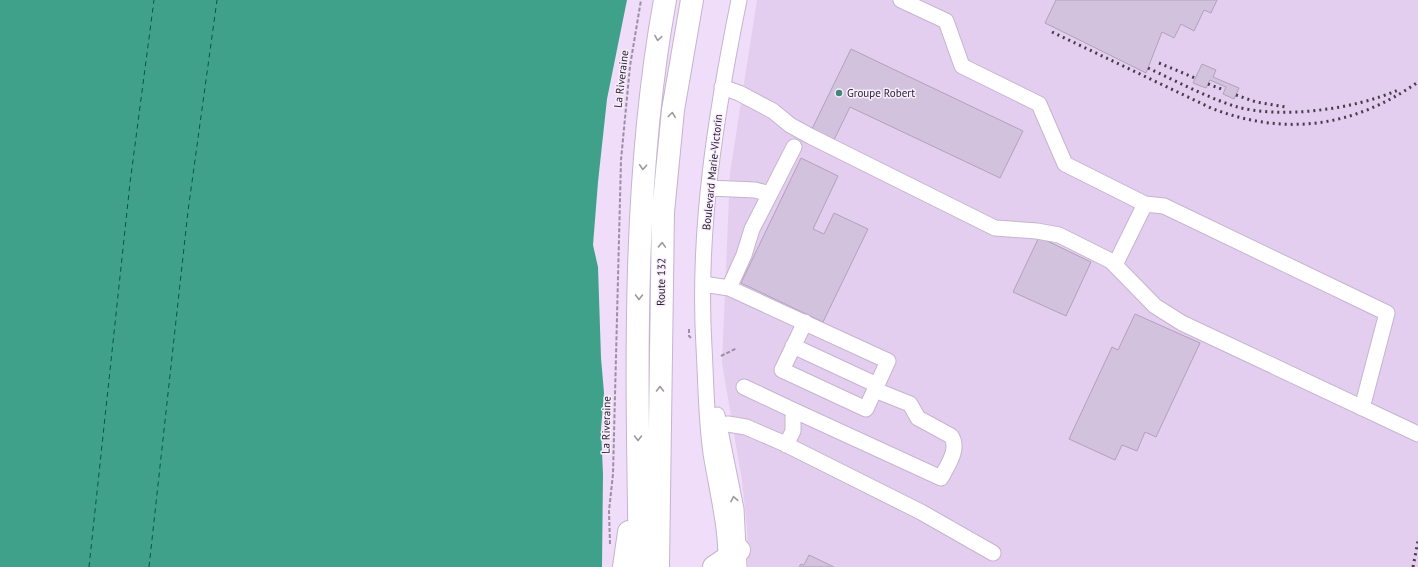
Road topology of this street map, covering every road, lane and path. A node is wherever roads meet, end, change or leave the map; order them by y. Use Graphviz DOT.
graph roads {
  1 [pos="641,0"];
  2 [pos="665,0"];
  3 [pos="692,0"];
  4 [pos="739,0"];
  5 [pos="901,0"];
  6 [pos="722,87"];
  7 [pos="794,147"];
  8 [pos="709,188"];
  9 [pos="770,194"];
  10 [pos="1145,204"];
  11 [pos="1115,265"];
  12 [pos="703,284"];
  13 [pos="729,288"];
  14 [pos="805,322"];
  15 [pos="794,346"];
  16 [pos="737,348"];
  17 [pos="721,356"];
  18 [pos="744,387"];
  19 [pos="876,387"];
  20 [pos="1362,408"];
  21 [pos="795,411"];
  22 [pos="714,425"];
  23 [pos="660,428"];
  24 [pos="1418,434"];
  25 [pos="786,444"];
  26 [pos="638,466"];
  27 [pos="610,546"];
  28 [pos="993,553"];
  29 [pos="730,555"];
  30 [pos="624,567"];
  31 [pos="640,567"];
  32 [pos="658,567"];
  33 [pos="665,567"];
  1 -- 27 [label="path, La Riveraine"];
  2 -- 26 [label="highway, Route 132, one-way"];
  23 -- 3 [label="highway, Route 132, one-way"];
  4 -- 6 [label="street, Boulevard Marie-Victorin"];
  5 -- 10 [label="street"];
  6 -- 8 [label="street, Boulevard Marie-Victorin"];
  6 -- 11 [label="street"];
  7 -- 9 [label="street"];
  8 -- 9 [label="street"];
  8 -- 12 [label="street, Boulevard Marie-Victorin"];
  9 -- 13 [label="street"];
  10 -- 11 [label="street"];
  10 -- 20 [label="street"];
  11 -- 20 [label="street"];
  12 -- 13 [label="street"];
  12 -- 22 [label="street, Boulevard Marie-Victorin"];
  13 -- 14 [label="street"];
  14 -- 15 [label="street"];
  14 -- 19 [label="street"];
  15 -- 19 [label="street"];
  15 -- 19 [label="street"];
  16 -- 17 [label="path"];
  18 -- 21 [label="street"];
  19 -- 21 [label="street"];
  20 -- 24 [label="street"];
  21 -- 25 [label="street"];
  22 -- 25 [label="street"];
  22 -- 29 [label="street, Boulevard Marie-Victorin"];
  23 -- 32 [label="highway, Route 132"];
  23 -- 33 [label="highway"];
  25 -- 28 [label="street"];
  26 -- 30 [label="highway"];
  26 -- 31 [label="highway, Route 132"];
}
